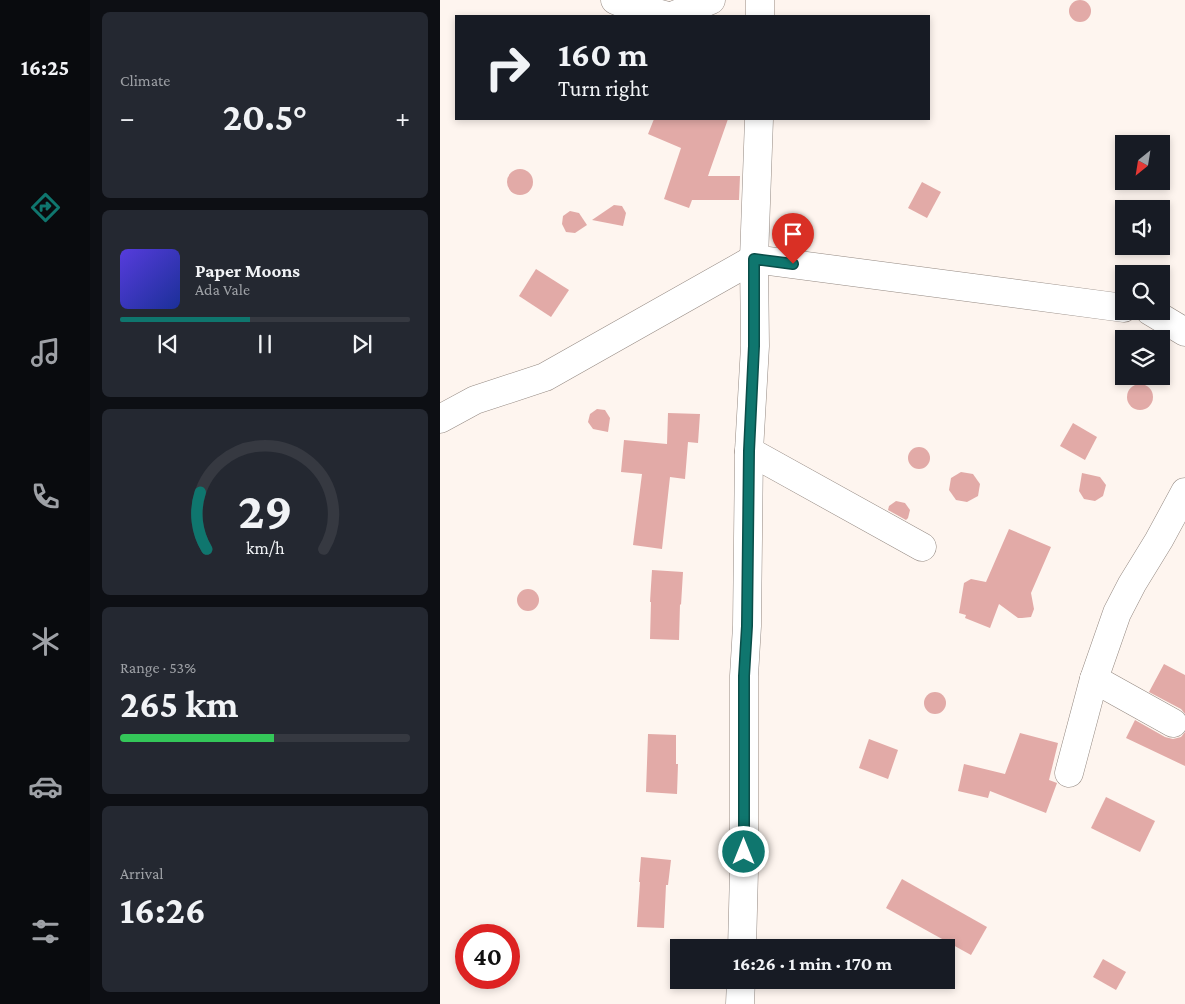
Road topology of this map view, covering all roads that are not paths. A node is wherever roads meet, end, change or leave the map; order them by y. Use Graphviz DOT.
graph roads {
  1 [pos="615,0"];
  2 [pos="711,0"];
  3 [pos="760,0"];
  4 [pos="664,15"];
  5 [pos="674,15"];
  6 [pos="760,15"];
  7 [pos="759,120"];
  8 [pos="754,259"];
  9 [pos="1115,307"];
  10 [pos="1165,320"];
  11 [pos="1185,332"];
  12 [pos="440,419"];
  13 [pos="749,451"];
  14 [pos="1185,492"];
  15 [pos="922,547"];
  16 [pos="1094,679"];
  17 [pos="1173,723"];
  18 [pos="1069,773"];
  19 [pos="742,939"];
  20 [pos="741,989"];
  21 [pos="740,1004"];
  1 -- 4 [label="street"];
  2 -- 5 [label="street"];
  3 -- 6 [label="street"];
  7 -- 8 [label="street"];
  8 -- 9 [label="street"];
  8 -- 12 [label="street"];
  8 -- 13 [label="street"];
  10 -- 11 [label="street"];
  13 -- 15 [label="street"];
  13 -- 19 [label="street"];
  14 -- 16 [label="street"];
  16 -- 17 [label="street"];
  16 -- 18 [label="street"];
  20 -- 21 [label="street"];
}
